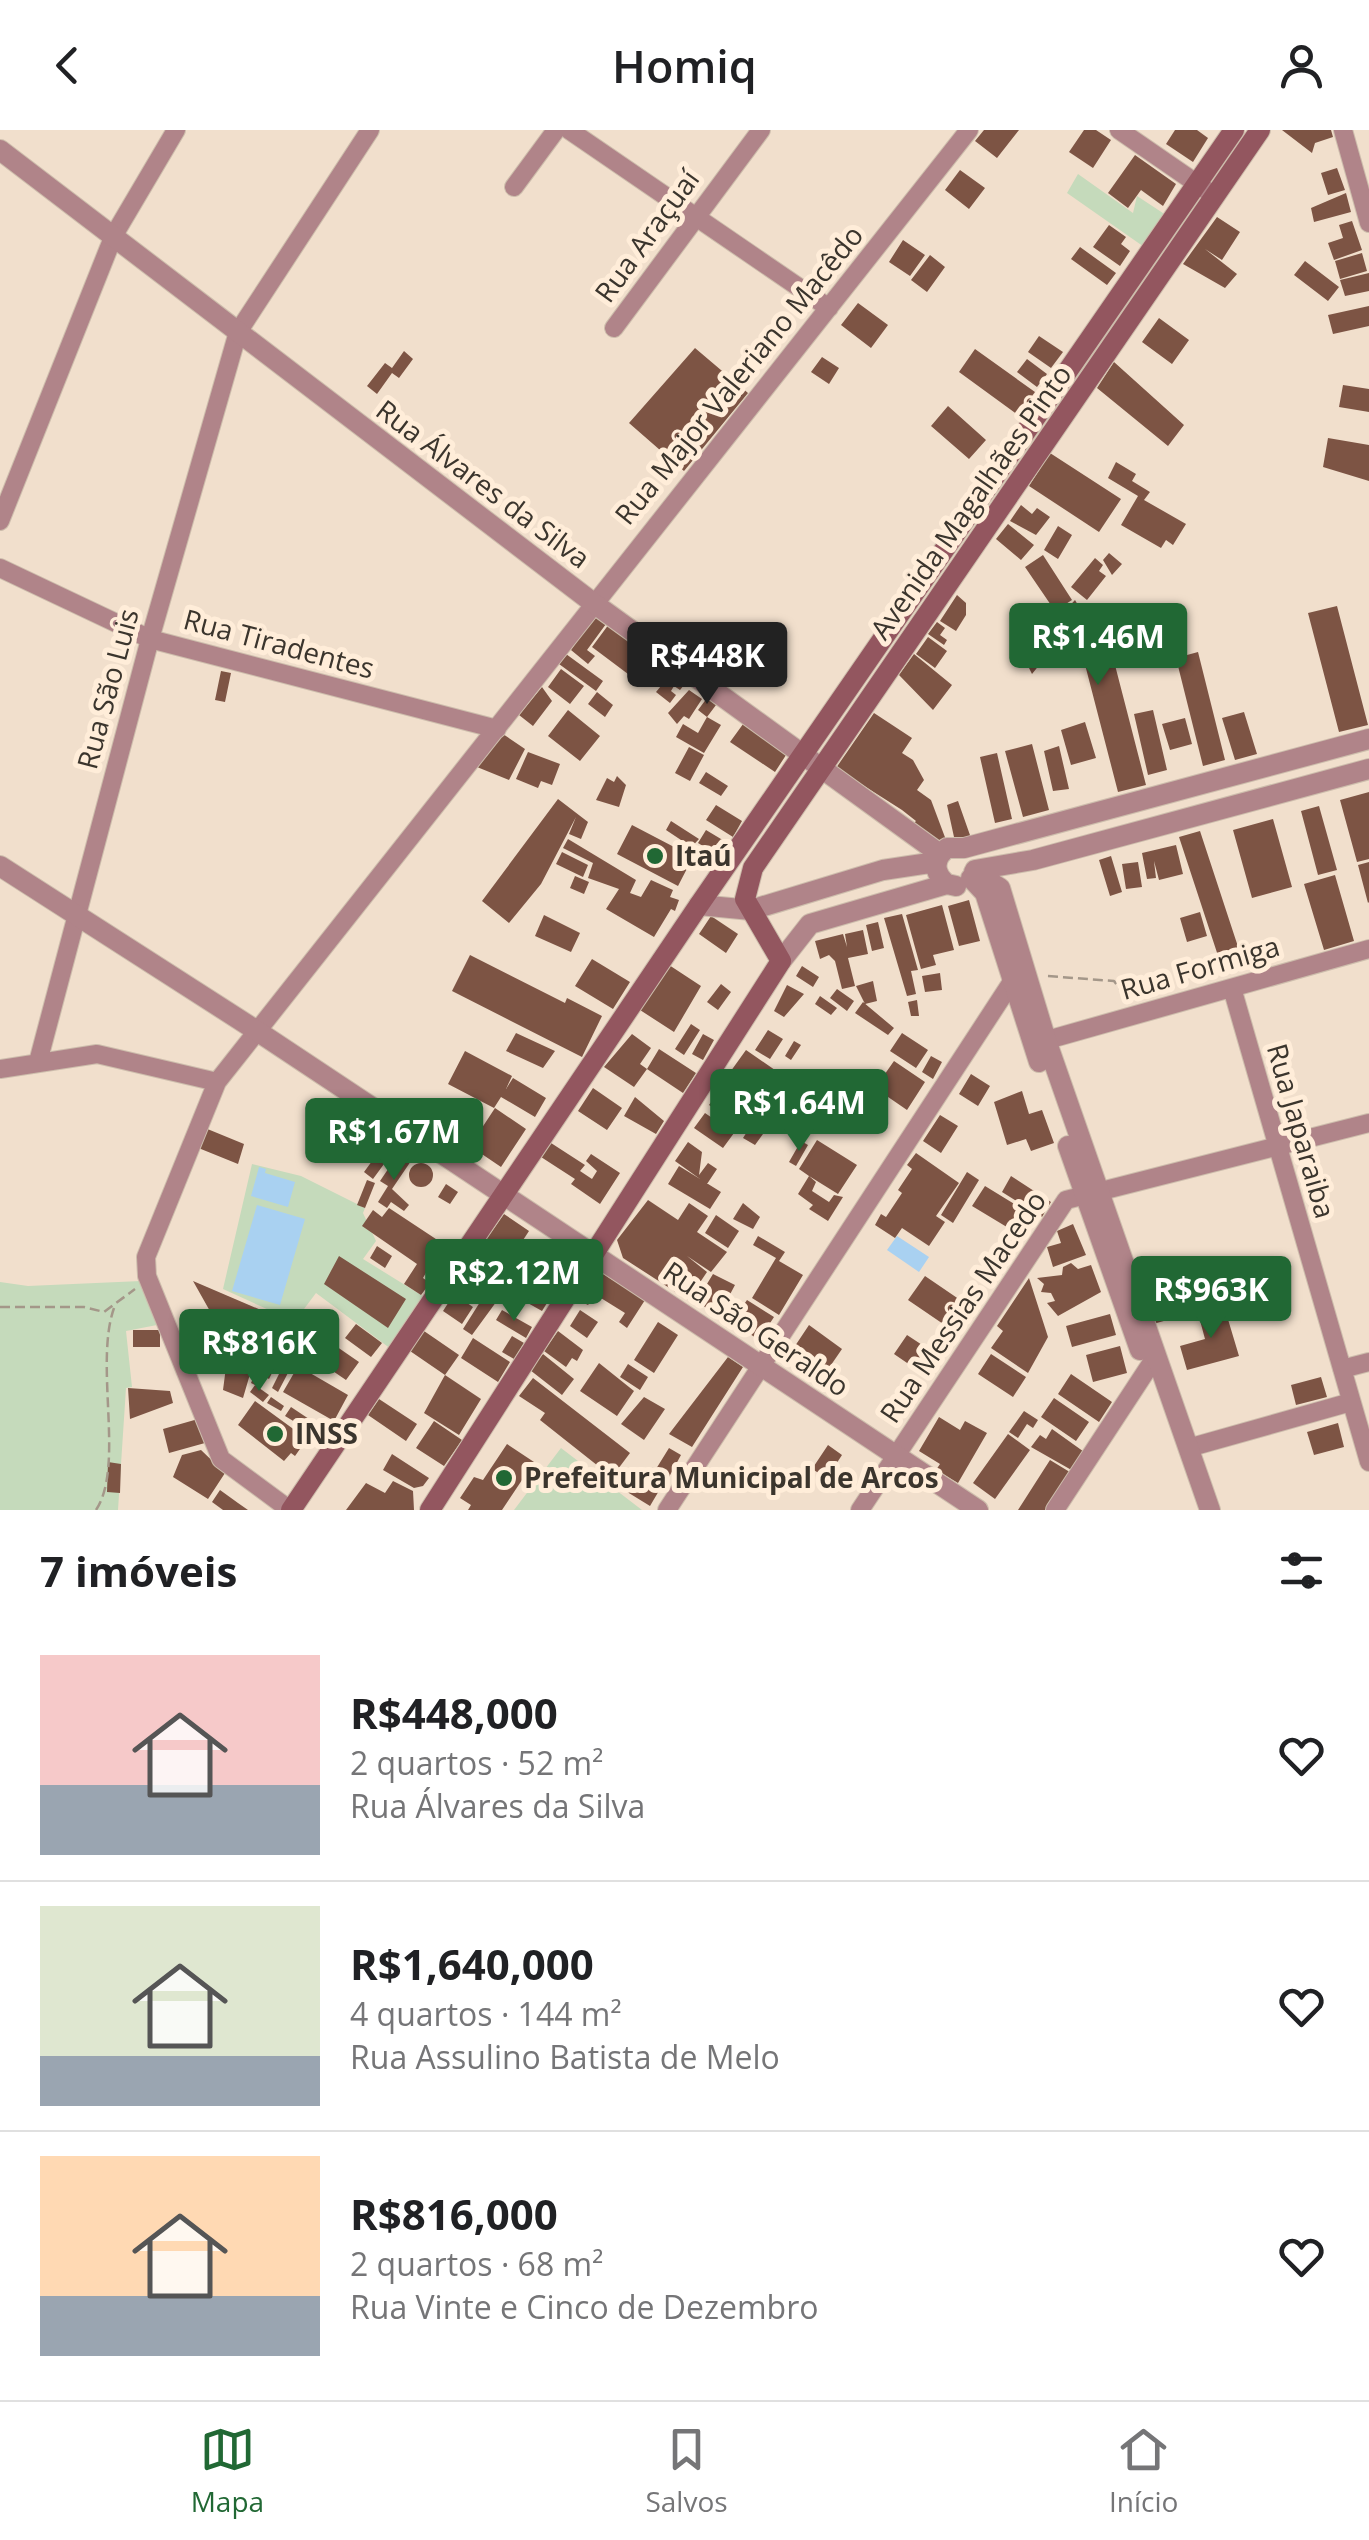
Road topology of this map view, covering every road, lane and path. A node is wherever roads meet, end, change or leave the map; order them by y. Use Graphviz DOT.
graph roads {
  1 [pos="176,130"];
  2 [pos="370,130"];
  3 [pos="556,130"];
  4 [pos="569,130"];
  5 [pos="761,130"];
  6 [pos="968,130"];
  7 [pos="1118,130"];
  8 [pos="1234,130"];
  9 [pos="1260,130"];
  10 [pos="1348,131"];
  11 [pos="0,150"];
  12 [pos="1197,184"];
  13 [pos="514,186"];
  14 [pos="1215,196"];
  15 [pos="694,216"];
  16 [pos="1369,223"];
  17 [pos="114,235"];
  18 [pos="829,308"];
  19 [pos="614,328"];
  20 [pos="238,332"];
  21 [pos="968,516"];
  22 [pos="0,522"];
  23 [pos="986,528"];
  24 [pos="0,568"];
  25 [pos="592,602"];
  26 [pos="150,639"];
  27 [pos="497,729"];
  28 [pos="1369,740"];
  29 [pos="801,756"];
  30 [pos="1369,769"];
  31 [pos="820,770"];
  32 [pos="1244,774"];
  33 [pos="1252,802"];
  34 [pos="964,848"];
  35 [pos="938,858"];
  36 [pos="0,866"];
  37 [pos="973,874"];
  38 [pos="947,884"];
  39 [pos="702,900"];
  40 [pos="751,910"];
  41 [pos="75,914"];
  42 [pos="1369,949"];
  43 [pos="781,962"];
  44 [pos="1023,964"];
  45 [pos="1011,983"];
  46 [pos="1232,988"];
  47 [pos="1138,1014"];
  48 [pos="254,1029"];
  49 [pos="1039,1042"];
  50 [pos="38,1062"];
  51 [pos="0,1069"];
  52 [pos="216,1082"];
  53 [pos="1369,1123"];
  54 [pos="1276,1149"];
  55 [pos="503,1193"];
  56 [pos="1094,1195"];
  57 [pos="594,1254"];
  58 [pos="151,1286"];
  59 [pos="0,1306"];
  60 [pos="114,1308"];
  61 [pos="1369,1362"];
  62 [pos="1151,1363"];
  63 [pos="760,1365"];
  64 [pos="1342,1369"];
  65 [pos="1351,1402"];
  66 [pos="1188,1448"];
  67 [pos="896,1455"];
  68 [pos="1369,1462"];
  69 [pos="96,1510"];
  70 [pos="290,1510"];
  71 [pos="430,1510"];
  72 [pos="667,1510"];
  73 [pos="860,1510"];
  74 [pos="978,1510"];
  75 [pos="1055,1510"];
  76 [pos="1196,1510"];
  77 [pos="1210,1510"];
  1 -- 17 [label="street"];
  2 -- 20 [label="street, Rua São Luis"];
  3 -- 13 [label="street"];
  4 -- 15 [label="street"];
  5 -- 15 [label="street, Rua Araçuaí"];
  6 -- 18 [label="street, Rua Major Valeriano Macêdo"];
  7 -- 12 [label="street"];
  8 -- 12 [label="main road, Avenida Magalhães Pinto"];
  9 -- 14 [label="main road, Avenida Magalhães Pinto"];
  10 -- 16 [label="street"];
  11 -- 17 [label="street, Rua Álvares da Silva"];
  12 -- 14 [label="street"];
  12 -- 21 [label="main road, Avenida Magalhães Pinto"];
  14 -- 23 [label="main road, Avenida Magalhães Pinto"];
  15 -- 18 [label="street"];
  15 -- 19 [label="street, Rua Araçuaí"];
  17 -- 20 [label="street, Rua Álvares da Silva"];
  17 -- 22 [label="street"];
  18 -- 25 [label="street, Rua Major Valeriano Macêdo"];
  20 -- 25 [label="street, Rua Álvares da Silva"];
  20 -- 26 [label="street, Rua São Luis"];
  21 -- 23 [label="main road"];
  21 -- 29 [label="main road, Avenida Magalhães Pinto"];
  23 -- 31 [label="main road, Avenida Magalhães Pinto"];
  24 -- 26 [label="street, Rua Tiradentes"];
  25 -- 27 [label="street, Rua Major Valeriano Macêdo"];
  25 -- 29 [label="street, Rua Álvares da Silva"];
  26 -- 27 [label="street, Rua Tiradentes"];
  26 -- 41 [label="street, Rua São Luis"];
  27 -- 48 [label="street, Rua Major Valeriano Macêdo"];
  28 -- 32 [label="street"];
  29 -- 31 [label="street, Rua Álvares da Silva"];
  29 -- 39 [label="main road, Avenida Magalhães Pinto"];
  30 -- 33 [label="street"];
  31 -- 35 [label="street, Rua Álvares da Silva"];
  31 -- 40 [label="main road, Avenida Magalhães Pinto"];
  32 -- 33 [label="street"];
  32 -- 34 [label="street"];
  33 -- 37 [label="street"];
  34 -- 35 [label="street"];
  34 -- 37 [label="street"];
  35 -- 38 [label="street"];
  35 -- 40 [label="street"];
  36 -- 41 [label="street, Rua São Geraldo"];
  37 -- 38 [label="street"];
  37 -- 44 [label="street"];
  37 -- 45 [label="street"];
  38 -- 43 [label="street"];
  39 -- 40 [label="street"];
  39 -- 55 [label="main road, Avenida Magalhães Pinto"];
  40 -- 43 [label="main road"];
  41 -- 48 [label="street, Rua São Geraldo"];
  41 -- 50 [label="street, Rua São Luis"];
  42 -- 46 [label="street, Rua Formiga"];
  43 -- 57 [label="main road"];
  44 -- 45 [label="street"];
  44 -- 47 [label="path"];
  44 -- 49 [label="street"];
  45 -- 49 [label="street"];
  45 -- 63 [label="street"];
  46 -- 47 [label="street, Rua Formiga"];
  46 -- 54 [label="street, Rua Japaraiba"];
  47 -- 49 [label="street, Rua Formiga"];
  48 -- 52 [label="street, Rua Major Valeriano Macêdo"];
  48 -- 55 [label="street, Rua São Geraldo"];
  49 -- 56 [label="street"];
  50 -- 51 [label="street"];
  50 -- 52 [label="street"];
  52 -- 58 [label="street, Rua Major Valeriano Macêdo"];
  53 -- 54 [label="street"];
  54 -- 56 [label="street"];
  54 -- 64 [label="street, Rua Japaraiba"];
  55 -- 57 [label="street, Rua São Geraldo"];
  55 -- 70 [label="main road, Avenida Magalhães Pinto"];
  56 -- 62 [label="street"];
  56 -- 67 [label="street, Rua Messias Macedo"];
  57 -- 63 [label="street, Rua São Geraldo"];
  57 -- 71 [label="main road"];
  58 -- 60 [label="path"];
  58 -- 70 [label="street"];
  59 -- 60 [label="path"];
  60 -- 69 [label="path"];
  61 -- 64 [label="street"];
  62 -- 66 [label="street"];
  62 -- 75 [label="street"];
  62 -- 76 [label="street"];
  63 -- 67 [label="street, Rua São Geraldo"];
  63 -- 72 [label="street"];
  64 -- 65 [label="street, Rua Japaraiba"];
  65 -- 66 [label="street"];
  65 -- 68 [label="street, Rua Japaraiba"];
  66 -- 77 [label="street"];
  67 -- 73 [label="street, Rua Messias Macedo"];
  67 -- 74 [label="street, Rua São Geraldo"];
}
